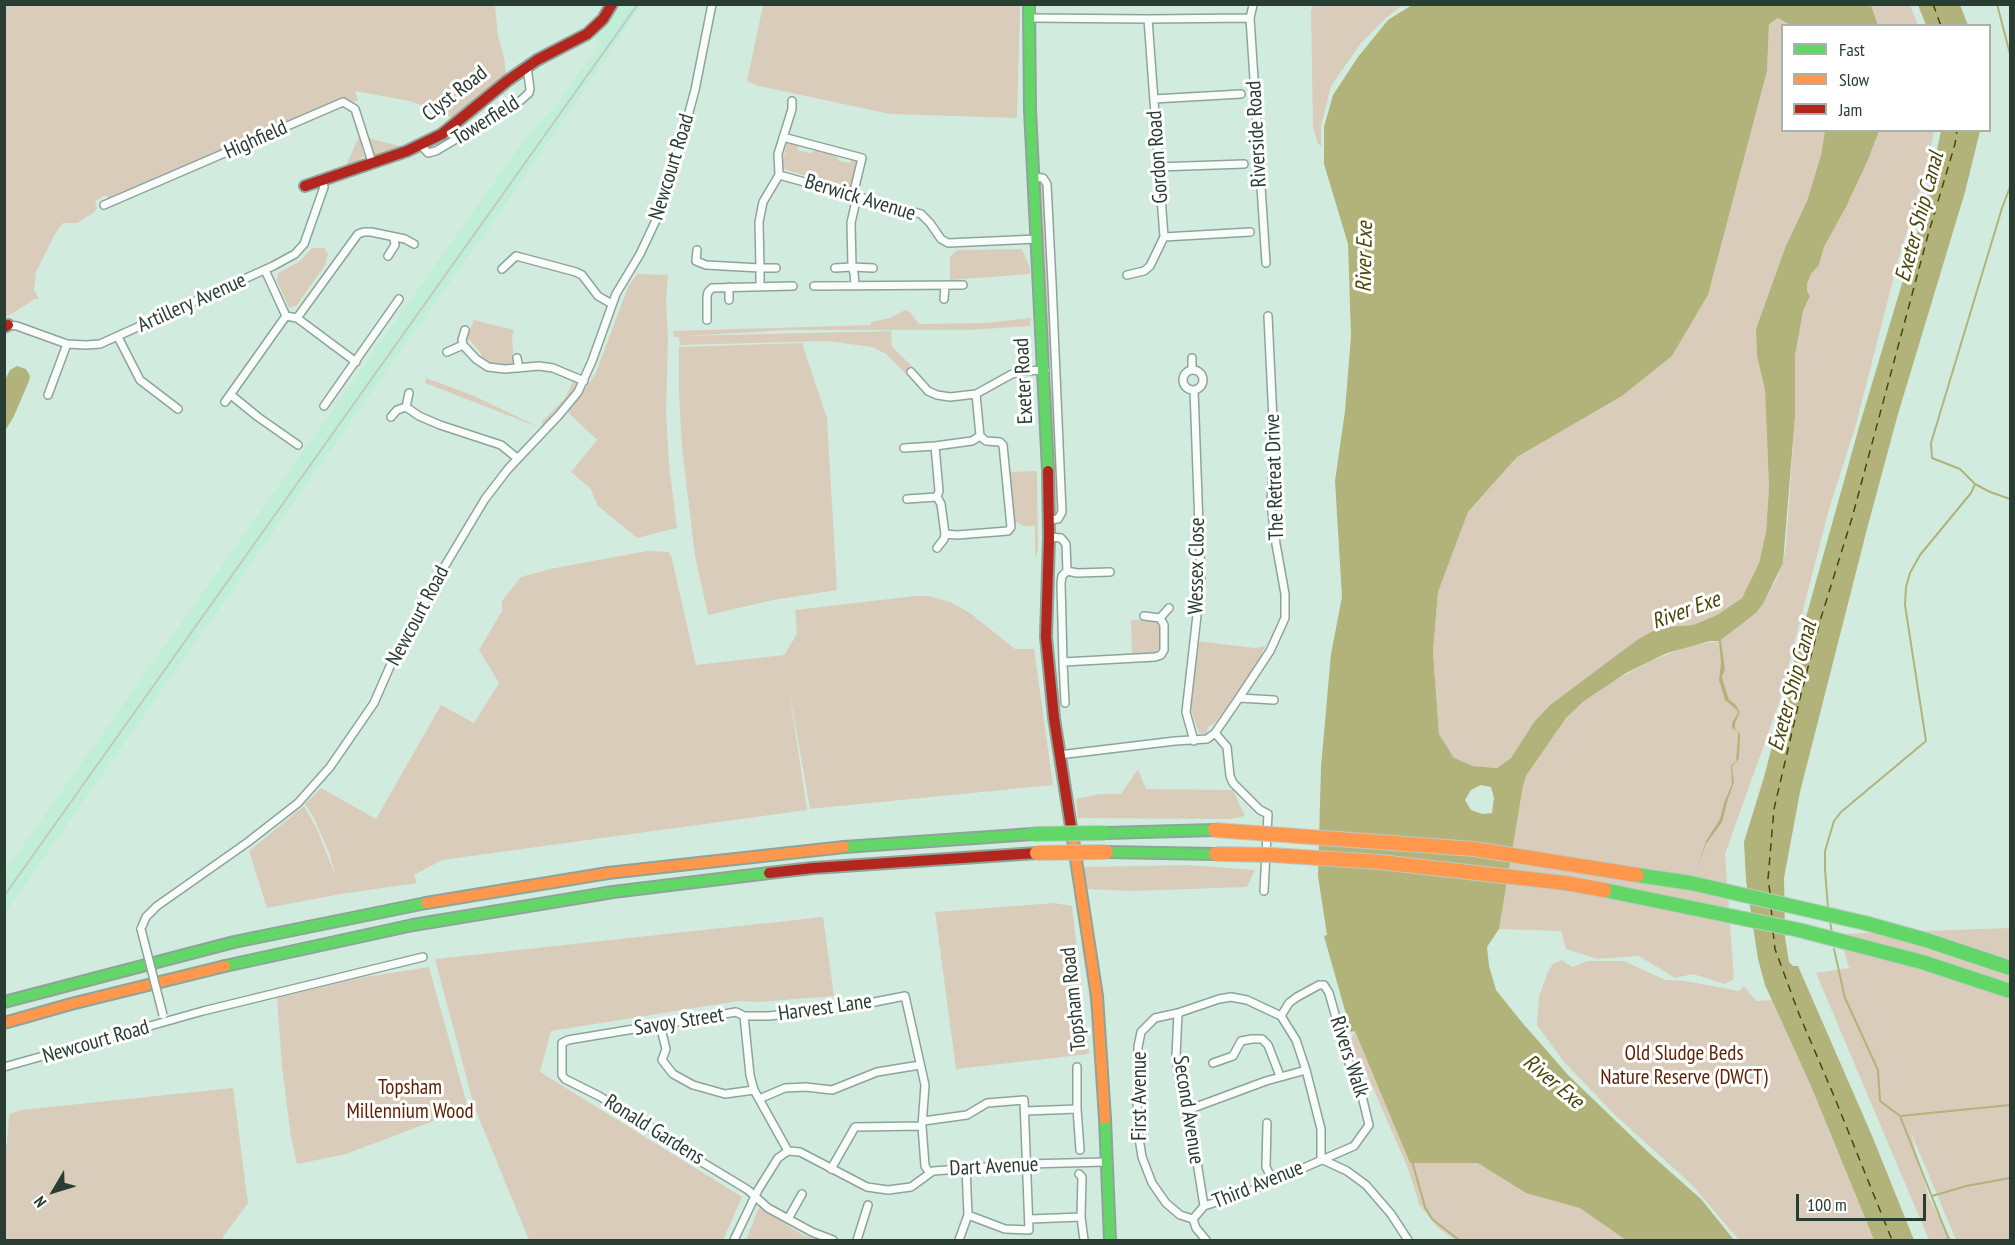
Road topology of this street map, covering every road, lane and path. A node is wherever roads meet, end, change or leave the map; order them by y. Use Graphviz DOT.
graph roads {
  1 [pos="612,4"];
  2 [pos="712,4"];
  3 [pos="1253,5"];
  4 [pos="1029,11"];
  5 [pos="1250,18"];
  6 [pos="1148,20"];
  7 [pos="527,67"];
  8 [pos="1241,94"];
  9 [pos="1154,99"];
  10 [pos="792,101"];
  11 [pos="783,137"];
  12 [pos="422,145"];
  13 [pos="372,162"];
  14 [pos="1244,164"];
  15 [pos="1157,167"];
  16 [pos="779,175"];
  17 [pos="1033,177"];
  18 [pos="321,179"];
  19 [pos="305,186"];
  20 [pos="855,196"];
  21 [pos="104,206"];
  22 [pos="1250,232"];
  23 [pos="1164,237"];
  24 [pos="394,238"];
  25 [pos="1037,239"];
  26 [pos="414,244"];
  27 [pos="697,250"];
  28 [pos="388,256"];
  29 [pos="1266,263"];
  30 [pos="852,267"];
  31 [pos="760,268"];
  32 [pos="776,268"];
  33 [pos="835,268"];
  34 [pos="873,268"];
  35 [pos="502,269"];
  36 [pos="265,270"];
  37 [pos="1127,275"];
  38 [pos="855,285"];
  39 [pos="963,285"];
  40 [pos="760,286"];
  41 [pos="793,286"];
  42 [pos="814,286"];
  43 [pos="945,286"];
  44 [pos="729,287"];
  45 [pos="399,299"];
  46 [pos="945,299"];
  47 [pos="729,300"];
  48 [pos="612,304"];
  49 [pos="286,316"];
  50 [pos="1268,316"];
  51 [pos="297,318"];
  52 [pos="707,320"];
  53 [pos="6,326"];
  54 [pos="465,330"];
  55 [pos="118,337"];
  56 [pos="67,344"];
  57 [pos="463,345"];
  58 [pos="447,352"];
  59 [pos="517,358"];
  60 [pos="1192,358"];
  61 [pos="356,362"];
  62 [pos="519,368"];
  63 [pos="1045,370"];
  64 [pos="1192,370"];
  65 [pos="911,372"];
  66 [pos="584,381"];
  67 [pos="1194,390"];
  68 [pos="410,393"];
  69 [pos="976,394"];
  70 [pos="48,395"];
  71 [pos="231,395"];
  72 [pos="225,402"];
  73 [pos="324,406"];
  74 [pos="406,406"];
  75 [pos="178,409"];
  76 [pos="391,417"];
  77 [pos="980,436"];
  78 [pos="298,445"];
  79 [pos="935,446"];
  80 [pos="904,448"];
  81 [pos="517,458"];
  82 [pos="937,497"];
  83 [pos="907,499"];
  84 [pos="1049,520"];
  85 [pos="945,534"];
  86 [pos="1049,537"];
  87 [pos="937,548"];
  88 [pos="1067,571"];
  89 [pos="1110,572"];
  90 [pos="1169,608"];
  91 [pos="1144,616"];
  92 [pos="1160,618"];
  93 [pos="1064,662"];
  94 [pos="1239,698"];
  95 [pos="1274,700"];
  96 [pos="1065,703"];
  97 [pos="1215,733"];
  98 [pos="1194,741"];
  99 [pos="1059,755"];
  100 [pos="1264,891"];
  101 [pos="423,957"];
  102 [pos="2010,968"];
  103 [pos="2010,991"];
  104 [pos="4,1002"];
  105 [pos="1178,1013"];
  106 [pos="744,1016"];
  107 [pos="1281,1016"];
  108 [pos="164,1019"];
  109 [pos="4,1023"];
  110 [pos="660,1025"];
  111 [pos="562,1062"];
  112 [pos="1213,1063"];
  113 [pos="920,1065"];
  114 [pos="4,1067"];
  115 [pos="1077,1067"];
  116 [pos="1306,1070"];
  117 [pos="1280,1076"];
  118 [pos="754,1090"];
  119 [pos="759,1099"];
  120 [pos="1077,1108"];
  121 [pos="1026,1111"];
  122 [pos="1185,1111"];
  123 [pos="922,1124"];
  124 [pos="1267,1124"];
  125 [pos="1080,1149"];
  126 [pos="788,1151"];
  127 [pos="1321,1159"];
  128 [pos="1106,1162"];
  129 [pos="1027,1164"];
  130 [pos="966,1167"];
  131 [pos="831,1168"];
  132 [pos="929,1172"];
  133 [pos="1079,1174"];
  134 [pos="1273,1181"];
  135 [pos="802,1194"];
  136 [pos="755,1195"];
  137 [pos="868,1205"];
  138 [pos="1204,1206"];
  139 [pos="968,1215"];
  140 [pos="1081,1217"];
  141 [pos="788,1219"];
  142 [pos="1029,1219"];
  143 [pos="1193,1219"];
  144 [pos="734,1240"];
  145 [pos="833,1240"];
  146 [pos="856,1240"];
  147 [pos="959,1240"];
  148 [pos="1084,1240"];
  149 [pos="1110,1240"];
  150 [pos="1206,1240"];
  151 [pos="1408,1240"];
  1 -- 7 [label="main road, Clyst Road"];
  2 -- 48 [label="street, Newcourt Road"];
  3 -- 5 [label="street, Riverside Road"];
  4 -- 6 [label="street"];
  4 -- 17 [label="main road, Exeter Road"];
  5 -- 6 [label="street"];
  5 -- 29 [label="street, Riverside Road"];
  6 -- 9 [label="street, Gordon Road"];
  7 -- 12 [label="main road, Clyst Road"];
  7 -- 12 [label="street, Towerfield"];
  8 -- 9 [label="street"];
  9 -- 15 [label="street, Gordon Road"];
  10 -- 11 [label="street"];
  11 -- 16 [label="street"];
  11 -- 20 [label="street"];
  12 -- 13 [label="main road, Clyst Road"];
  13 -- 18 [label="main road, Clyst Road"];
  13 -- 21 [label="street, Highfield"];
  14 -- 15 [label="street"];
  15 -- 23 [label="street, Gordon Road"];
  16 -- 20 [label="street, Berwick Avenue"];
  16 -- 31 [label="street"];
  17 -- 25 [label="main road, Exeter Road"];
  17 -- 84 [label="street"];
  18 -- 19 [label="main road, Clyst Road"];
  18 -- 36 [label="street, Artillery Avenue"];
  20 -- 25 [label="street, Berwick Avenue"];
  20 -- 30 [label="street"];
  22 -- 23 [label="street"];
  23 -- 37 [label="street"];
  24 -- 26 [label="street"];
  24 -- 28 [label="street"];
  24 -- 51 [label="street"];
  25 -- 63 [label="main road, Exeter Road"];
  27 -- 31 [label="street"];
  30 -- 33 [label="street"];
  30 -- 34 [label="street"];
  30 -- 38 [label="street"];
  31 -- 32 [label="street"];
  31 -- 40 [label="street"];
  35 -- 48 [label="street"];
  36 -- 49 [label="street"];
  36 -- 55 [label="street, Artillery Avenue"];
  38 -- 42 [label="street"];
  38 -- 43 [label="street"];
  39 -- 43 [label="street"];
  40 -- 41 [label="street"];
  40 -- 44 [label="street"];
  43 -- 46 [label="street"];
  44 -- 47 [label="street"];
  44 -- 52 [label="street"];
  45 -- 61 [label="street"];
  48 -- 66 [label="street, Newcourt Road"];
  49 -- 51 [label="street"];
  49 -- 71 [label="street"];
  50 -- 94 [label="street, The Retreat Drive"];
  51 -- 61 [label="street"];
  53 -- 56 [label="street, Artillery Avenue"];
  54 -- 57 [label="street"];
  55 -- 56 [label="street, Artillery Avenue"];
  55 -- 75 [label="street"];
  56 -- 70 [label="street"];
  57 -- 58 [label="street"];
  57 -- 62 [label="street"];
  59 -- 62 [label="street"];
  60 -- 64 [label="street, Wessex Close"];
  61 -- 73 [label="street"];
  62 -- 66 [label="street"];
  63 -- 69 [label="street"];
  63 -- 84 [label="main road, Exeter Road"];
  64 -- 67 [label="street, Wessex Close"];
  64 -- 67 [label="street, Wessex Close"];
  65 -- 69 [label="street"];
  66 -- 81 [label="street, Newcourt Road"];
  67 -- 98 [label="street, Wessex Close"];
  68 -- 74 [label="street"];
  69 -- 77 [label="street"];
  71 -- 72 [label="street"];
  71 -- 78 [label="street"];
  74 -- 76 [label="street"];
  74 -- 81 [label="street"];
  77 -- 79 [label="street"];
  77 -- 85 [label="street"];
  79 -- 80 [label="street"];
  79 -- 82 [label="street"];
  81 -- 108 [label="street, Newcourt Road, bridge"];
  82 -- 83 [label="street"];
  82 -- 85 [label="street"];
  84 -- 86 [label="main road, Exeter Road"];
  85 -- 87 [label="street"];
  86 -- 88 [label="street"];
  86 -- 99 [label="main road, Exeter Road"];
  88 -- 89 [label="street"];
  88 -- 93 [label="street"];
  90 -- 92 [label="street"];
  91 -- 92 [label="street"];
  92 -- 93 [label="street"];
  93 -- 96 [label="street"];
  94 -- 95 [label="street"];
  94 -- 97 [label="street, The Retreat Drive"];
  97 -- 98 [label="street"];
  97 -- 100 [label="street"];
  98 -- 99 [label="street"];
  99 -- 128 [label="main road, Topsham Road"];
  101 -- 108 [label="street"];
  102 -- 104 [label="main road, bridge"];
  103 -- 109 [label="main road, bridge"];
  105 -- 107 [label="street, First Avenue"];
  105 -- 122 [label="street, Second Avenue"];
  105 -- 143 [label="street, First Avenue"];
  106 -- 110 [label="street, Savoy Street"];
  106 -- 113 [label="street, Harvest Lane"];
  106 -- 118 [label="street, Savoy Street"];
  107 -- 116 [label="street, Third Avenue"];
  107 -- 127 [label="street, Rivers Walk"];
  108 -- 114 [label="street, Newcourt Road"];
  110 -- 111 [label="street, Savoy Street"];
  110 -- 118 [label="street"];
  111 -- 136 [label="street, Ronald Gardens"];
  112 -- 117 [label="street"];
  113 -- 119 [label="street"];
  113 -- 123 [label="street"];
  115 -- 120 [label="street"];
  116 -- 117 [label="street"];
  116 -- 127 [label="street, Third Avenue"];
  117 -- 122 [label="street"];
  118 -- 119 [label="street, Savoy Street"];
  119 -- 126 [label="street, Savoy Street"];
  120 -- 121 [label="street"];
  120 -- 125 [label="street"];
  121 -- 123 [label="street"];
  121 -- 129 [label="street"];
  122 -- 138 [label="street, Second Avenue"];
  123 -- 131 [label="street"];
  123 -- 132 [label="street"];
  124 -- 134 [label="street"];
  126 -- 131 [label="street, Dart Avenue"];
  126 -- 136 [label="street"];
  127 -- 134 [label="street, Third Avenue"];
  127 -- 151 [label="street"];
  128 -- 129 [label="street, Dart Avenue"];
  128 -- 149 [label="main road, Topsham Road"];
  129 -- 130 [label="street, Dart Avenue"];
  129 -- 142 [label="street"];
  130 -- 132 [label="street, Dart Avenue"];
  130 -- 139 [label="street"];
  131 -- 132 [label="street, Dart Avenue"];
  133 -- 140 [label="street"];
  134 -- 138 [label="street, Third Avenue"];
  135 -- 141 [label="street"];
  136 -- 141 [label="street, Ronald Gardens"];
  136 -- 144 [label="street"];
  137 -- 146 [label="street"];
  138 -- 143 [label="street, Third Avenue"];
  139 -- 142 [label="street"];
  139 -- 147 [label="street"];
  140 -- 142 [label="street"];
  140 -- 148 [label="street"];
  141 -- 145 [label="street, Ronald Gardens"];
  143 -- 150 [label="street"];
}
